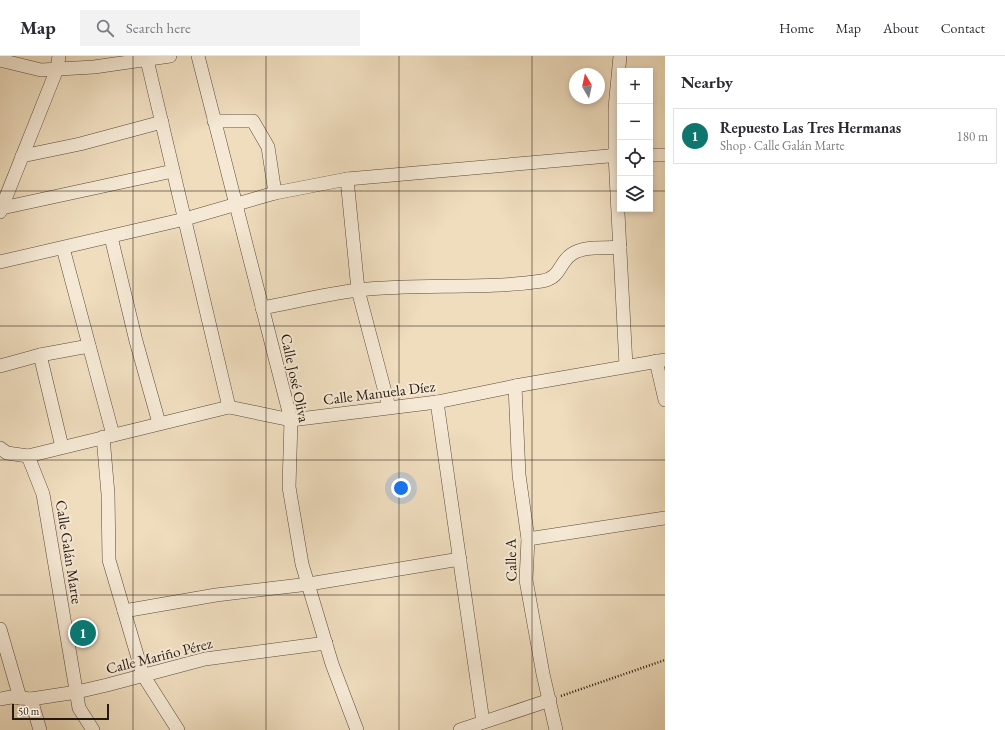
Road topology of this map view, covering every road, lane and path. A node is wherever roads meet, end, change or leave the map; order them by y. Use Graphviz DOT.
graph roads {
  1 [pos="59,56"];
  2 [pos="170,56"];
  3 [pos="198,56"];
  4 [pos="619,56"];
  5 [pos="0,60"];
  6 [pos="147,60"];
  7 [pos="56,69"];
  8 [pos="214,121"];
  9 [pos="162,122"];
  10 [pos="617,140"];
  11 [pos="617,155"];
  12 [pos="653,155"];
  13 [pos="665,155"];
  14 [pos="22,156"];
  15 [pos="173,171"];
  16 [pos="618,176"];
  17 [pos="347,179"];
  18 [pos="275,193"];
  19 [pos="236,204"];
  20 [pos="1,210"];
  21 [pos="185,219"];
  22 [pos="111,237"];
  23 [pos="620,247"];
  24 [pos="63,248"];
  25 [pos="0,262"];
  26 [pos="358,290"];
  27 [pos="262,308"];
  28 [pos="90,346"];
  29 [pos="40,355"];
  30 [pos="660,361"];
  31 [pos="0,366"];
  32 [pos="626,366"];
  33 [pos="515,386"];
  34 [pos="665,400"];
  35 [pos="437,402"];
  36 [pos="229,407"];
  37 [pos="389,407"];
  38 [pos="291,420"];
  39 [pos="159,423"];
  40 [pos="108,436"];
  41 [pos="62,447"];
  42 [pos="2,452"];
  43 [pos="28,456"];
  44 [pos="665,518"];
  45 [pos="528,540"];
  46 [pos="460,559"];
  47 [pos="308,584"];
  48 [pos="124,611"];
  49 [pos="0,629"];
  50 [pos="326,643"];
  51 [pos="665,660"];
  52 [pos="143,675"];
  53 [pos="77,692"];
  54 [pos="26,698"];
  55 [pos="0,699"];
  56 [pos="550,700"];
  57 [pos="483,722"];
  58 [pos="40,730"];
  59 [pos="93,730"];
  60 [pos="178,730"];
  61 [pos="357,730"];
  62 [pos="460,730"];
  63 [pos="556,730"];
  1 -- 7 [label="street"];
  2 -- 6 [label="street"];
  3 -- 8 [label="street, Calle José Oliva"];
  4 -- 10 [label="street"];
  5 -- 7 [label="street"];
  6 -- 7 [label="street"];
  6 -- 9 [label="street"];
  7 -- 14 [label="street"];
  8 -- 18 [label="street"];
  8 -- 19 [label="street, Calle José Oliva"];
  9 -- 14 [label="street"];
  9 -- 15 [label="street"];
  11 -- 17 [label="street"];
  12 -- 13 [label="street"];
  14 -- 20 [label="street"];
  15 -- 20 [label="street"];
  15 -- 21 [label="street"];
  16 -- 23 [label="street"];
  17 -- 18 [label="street"];
  17 -- 26 [label="street"];
  18 -- 19 [label="street"];
  19 -- 21 [label="street"];
  19 -- 27 [label="street, Calle José Oliva"];
  21 -- 22 [label="street"];
  21 -- 36 [label="street"];
  22 -- 24 [label="street"];
  22 -- 39 [label="street"];
  23 -- 26 [label="street"];
  23 -- 32 [label="street"];
  24 -- 25 [label="street"];
  24 -- 28 [label="street"];
  26 -- 27 [label="street"];
  26 -- 37 [label="street"];
  27 -- 38 [label="street, Calle José Oliva"];
  28 -- 29 [label="street"];
  28 -- 40 [label="street"];
  29 -- 31 [label="street"];
  29 -- 41 [label="street"];
  30 -- 32 [label="street, Calle Manuela Díez"];
  30 -- 34 [label="street"];
  32 -- 33 [label="street, Calle Manuela Díez"];
  33 -- 35 [label="street, Calle Manuela Díez"];
  33 -- 45 [label="street, Calle A"];
  35 -- 37 [label="street, Calle Manuela Díez"];
  35 -- 46 [label="street"];
  36 -- 38 [label="street, Calle Manuela Díez"];
  36 -- 39 [label="street, Calle Manuela Díez"];
  37 -- 38 [label="street, Calle Manuela Díez"];
  38 -- 47 [label="street, Calle José Oliva"];
  39 -- 40 [label="street, Calle Manuela Díez"];
  40 -- 41 [label="street, Calle Manuela Díez"];
  40 -- 48 [label="street"];
  41 -- 43 [label="street, Calle Manuela Díez"];
  42 -- 43 [label="street"];
  43 -- 53 [label="street, Calle Galán Marte"];
  44 -- 45 [label="street"];
  45 -- 56 [label="street, Calle A"];
  46 -- 47 [label="street"];
  46 -- 57 [label="street"];
  47 -- 48 [label="street"];
  47 -- 50 [label="street, Calle José Oliva"];
  48 -- 52 [label="street"];
  49 -- 54 [label="street"];
  50 -- 52 [label="street, Calle Mariño Pérez"];
  50 -- 61 [label="street, Calle José Oliva"];
  51 -- 56 [label="path"];
  52 -- 53 [label="street, Calle Mariño Pérez"];
  52 -- 60 [label="street"];
  53 -- 54 [label="street, Calle Mariño Pérez"];
  53 -- 59 [label="street, Calle Galán Marte"];
  54 -- 55 [label="street, Calle Mariño Pérez"];
  54 -- 58 [label="street"];
  56 -- 57 [label="street"];
  56 -- 63 [label="street, Calle A"];
  57 -- 62 [label="street"];
}
